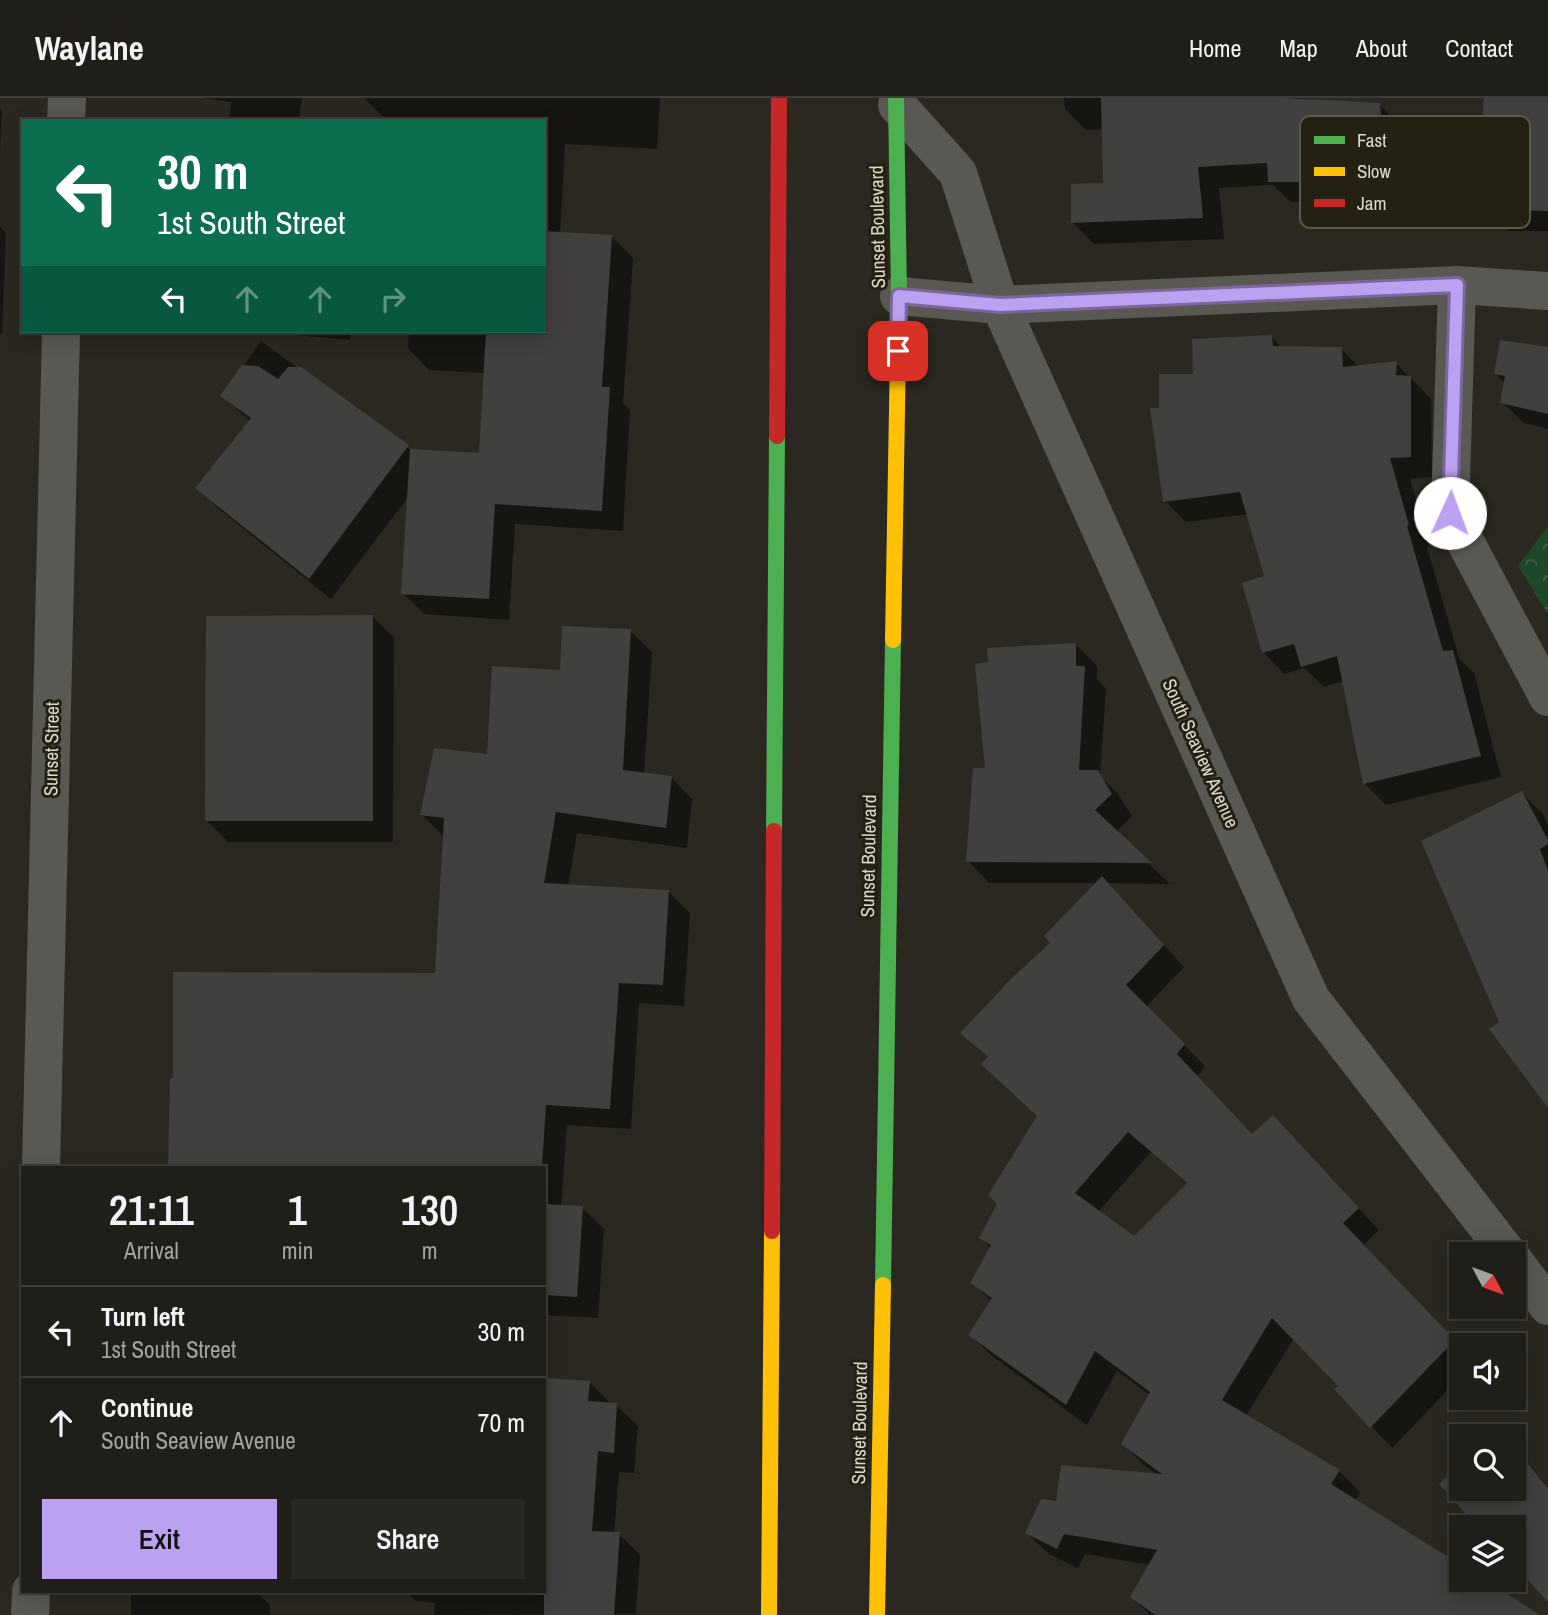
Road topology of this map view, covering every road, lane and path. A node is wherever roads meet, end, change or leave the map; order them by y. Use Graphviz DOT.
graph roads {
  1 [pos="67,98"];
  2 [pos="779,98"];
  3 [pos="896,102"];
  4 [pos="66,119"];
  5 [pos="1457,285"];
  6 [pos="1548,290"];
  7 [pos="899,296"];
  8 [pos="1000,305"];
  9 [pos="61,333"];
  10 [pos="1548,697"];
  11 [pos="41,1166"];
  12 [pos="1499,1242"];
  13 [pos="1526,1277"];
  14 [pos="1548,1306"];
  15 [pos="31,1593"];
  16 [pos="30,1615"];
  17 [pos="769,1615"];
  18 [pos="877,1615"];
  1 -- 4 [label="street"];
  2 -- 17 [label="main road"];
  3 -- 7 [label="main road, Sunset Boulevard"];
  3 -- 8 [label="street, South Seaview Avenue"];
  5 -- 6 [label="street"];
  5 -- 8 [label="street"];
  5 -- 10 [label="street"];
  7 -- 8 [label="street"];
  7 -- 18 [label="main road, Sunset Boulevard"];
  8 -- 12 [label="street, South Seaview Avenue"];
  9 -- 11 [label="street, Sunset Street"];
  13 -- 14 [label="street"];
  15 -- 16 [label="street"];
}
